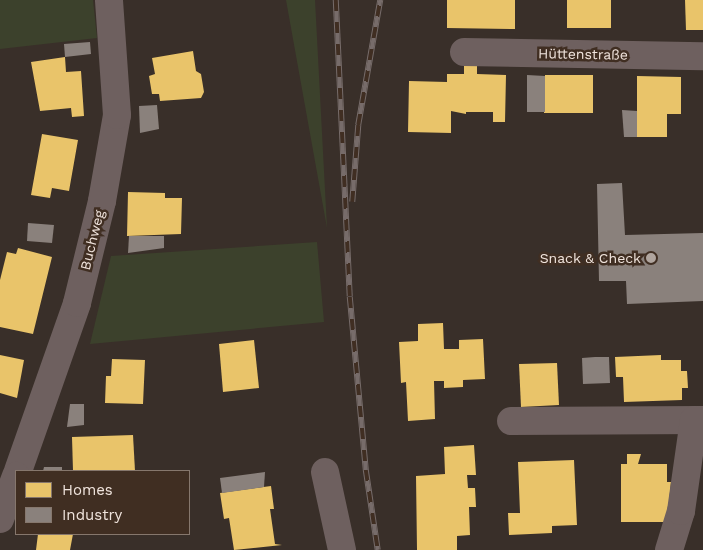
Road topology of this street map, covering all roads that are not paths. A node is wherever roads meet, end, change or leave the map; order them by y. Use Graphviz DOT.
graph roads {
  1 [pos="109,0"];
  2 [pos="464,52"];
  3 [pos="703,56"];
  4 [pos="699,420"];
  5 [pos="511,421"];
  6 [pos="18,470"];
  7 [pos="325,472"];
  8 [pos="15,479"];
  9 [pos="0,519"];
  10 [pos="342,550"];
  11 [pos="669,550"];
  1 -- 6 [label="street, Buchweg"];
  2 -- 3 [label="street, Hüttenstraße"];
  4 -- 5 [label="street"];
  4 -- 11 [label="street"];
  7 -- 10 [label="street"];
  8 -- 9 [label="street"];
}
